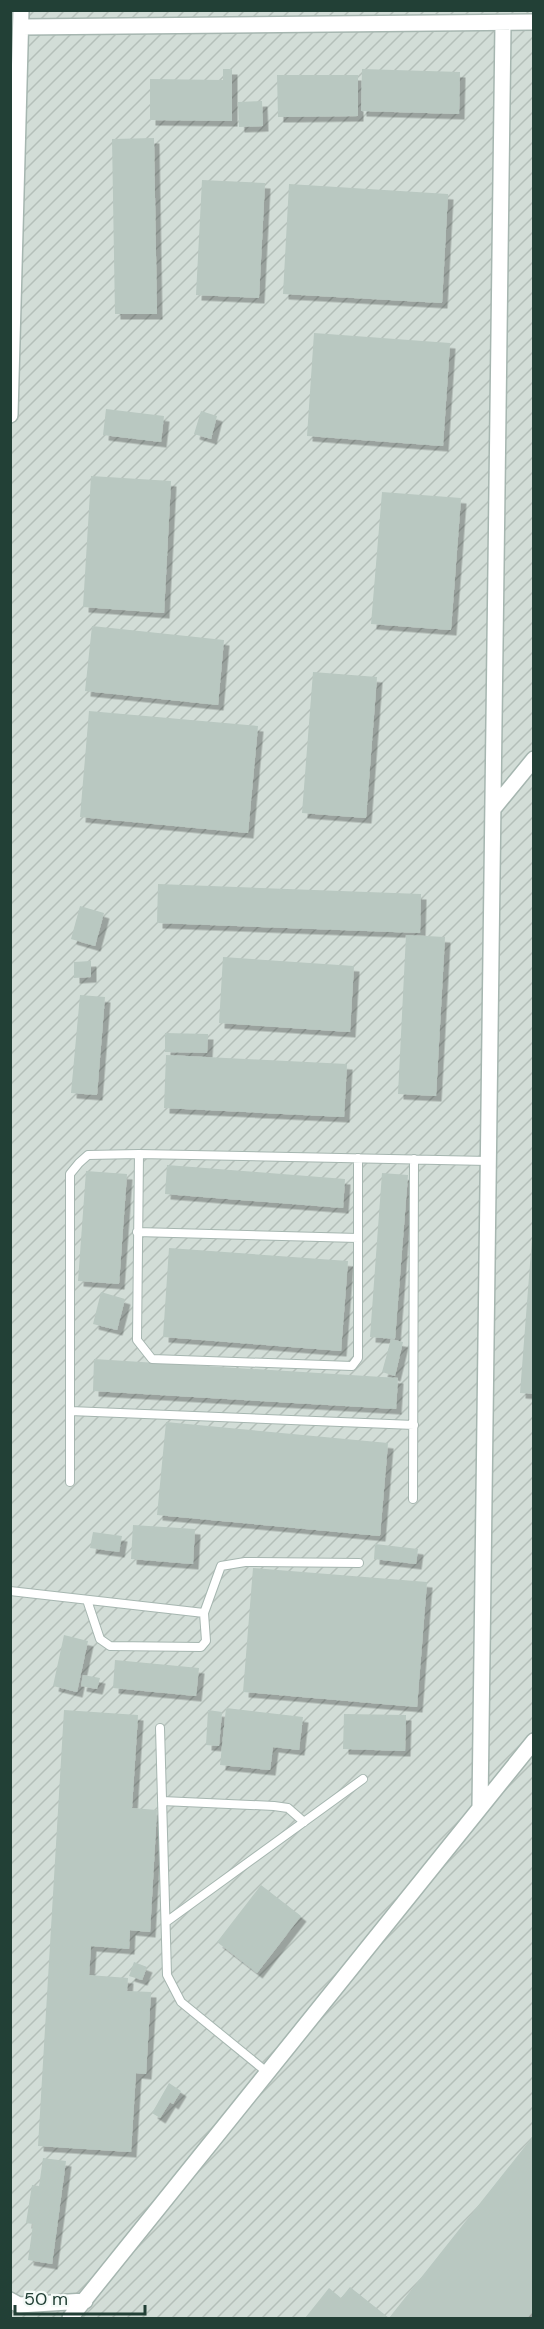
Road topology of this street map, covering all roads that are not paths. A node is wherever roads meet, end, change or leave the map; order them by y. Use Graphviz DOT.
graph roads {
  1 [pos="21,10"];
  2 [pos="534,22"];
  3 [pos="503,24"];
  4 [pos="21,27"];
  5 [pos="10,415"];
  6 [pos="534,759"];
  7 [pos="493,809"];
  8 [pos="139,1154"];
  9 [pos="358,1158"];
  10 [pos="414,1160"];
  11 [pos="488,1161"];
  12 [pos="137,1232"];
  13 [pos="358,1238"];
  14 [pos="70,1411"];
  15 [pos="414,1425"];
  16 [pos="70,1482"];
  17 [pos="413,1499"];
  18 [pos="359,1563"];
  19 [pos="10,1591"];
  20 [pos="87,1600"];
  21 [pos="204,1613"];
  22 [pos="160,1728"];
  23 [pos="534,1742"];
  24 [pos="363,1779"];
  25 [pos="162,1801"];
  26 [pos="480,1808"];
  27 [pos="304,1822"];
  28 [pos="166,1922"];
  29 [pos="268,2073"];
  30 [pos="10,2300"];
  31 [pos="85,2301"];
  32 [pos="70,2319"];
  1 -- 4 [label="street"];
  2 -- 3 [label="street"];
  3 -- 4 [label="street"];
  3 -- 7 [label="street"];
  4 -- 5 [label="street"];
  6 -- 7 [label="street"];
  7 -- 11 [label="street"];
  8 -- 9 [label="lane"];
  8 -- 12 [label="lane"];
  8 -- 14 [label="lane"];
  9 -- 10 [label="lane"];
  9 -- 13 [label="lane"];
  10 -- 11 [label="lane"];
  10 -- 15 [label="lane"];
  11 -- 26 [label="street"];
  12 -- 13 [label="lane"];
  12 -- 13 [label="lane"];
  14 -- 15 [label="lane"];
  14 -- 16 [label="lane"];
  15 -- 17 [label="lane"];
  18 -- 21 [label="lane"];
  19 -- 20 [label="lane"];
  20 -- 21 [label="lane"];
  20 -- 21 [label="lane"];
  22 -- 25 [label="lane"];
  23 -- 26 [label="street"];
  24 -- 27 [label="lane"];
  25 -- 27 [label="lane"];
  25 -- 28 [label="lane"];
  26 -- 29 [label="street"];
  27 -- 28 [label="lane"];
  28 -- 29 [label="lane"];
  29 -- 31 [label="street"];
  30 -- 31 [label="street"];
  31 -- 32 [label="street"];
}
